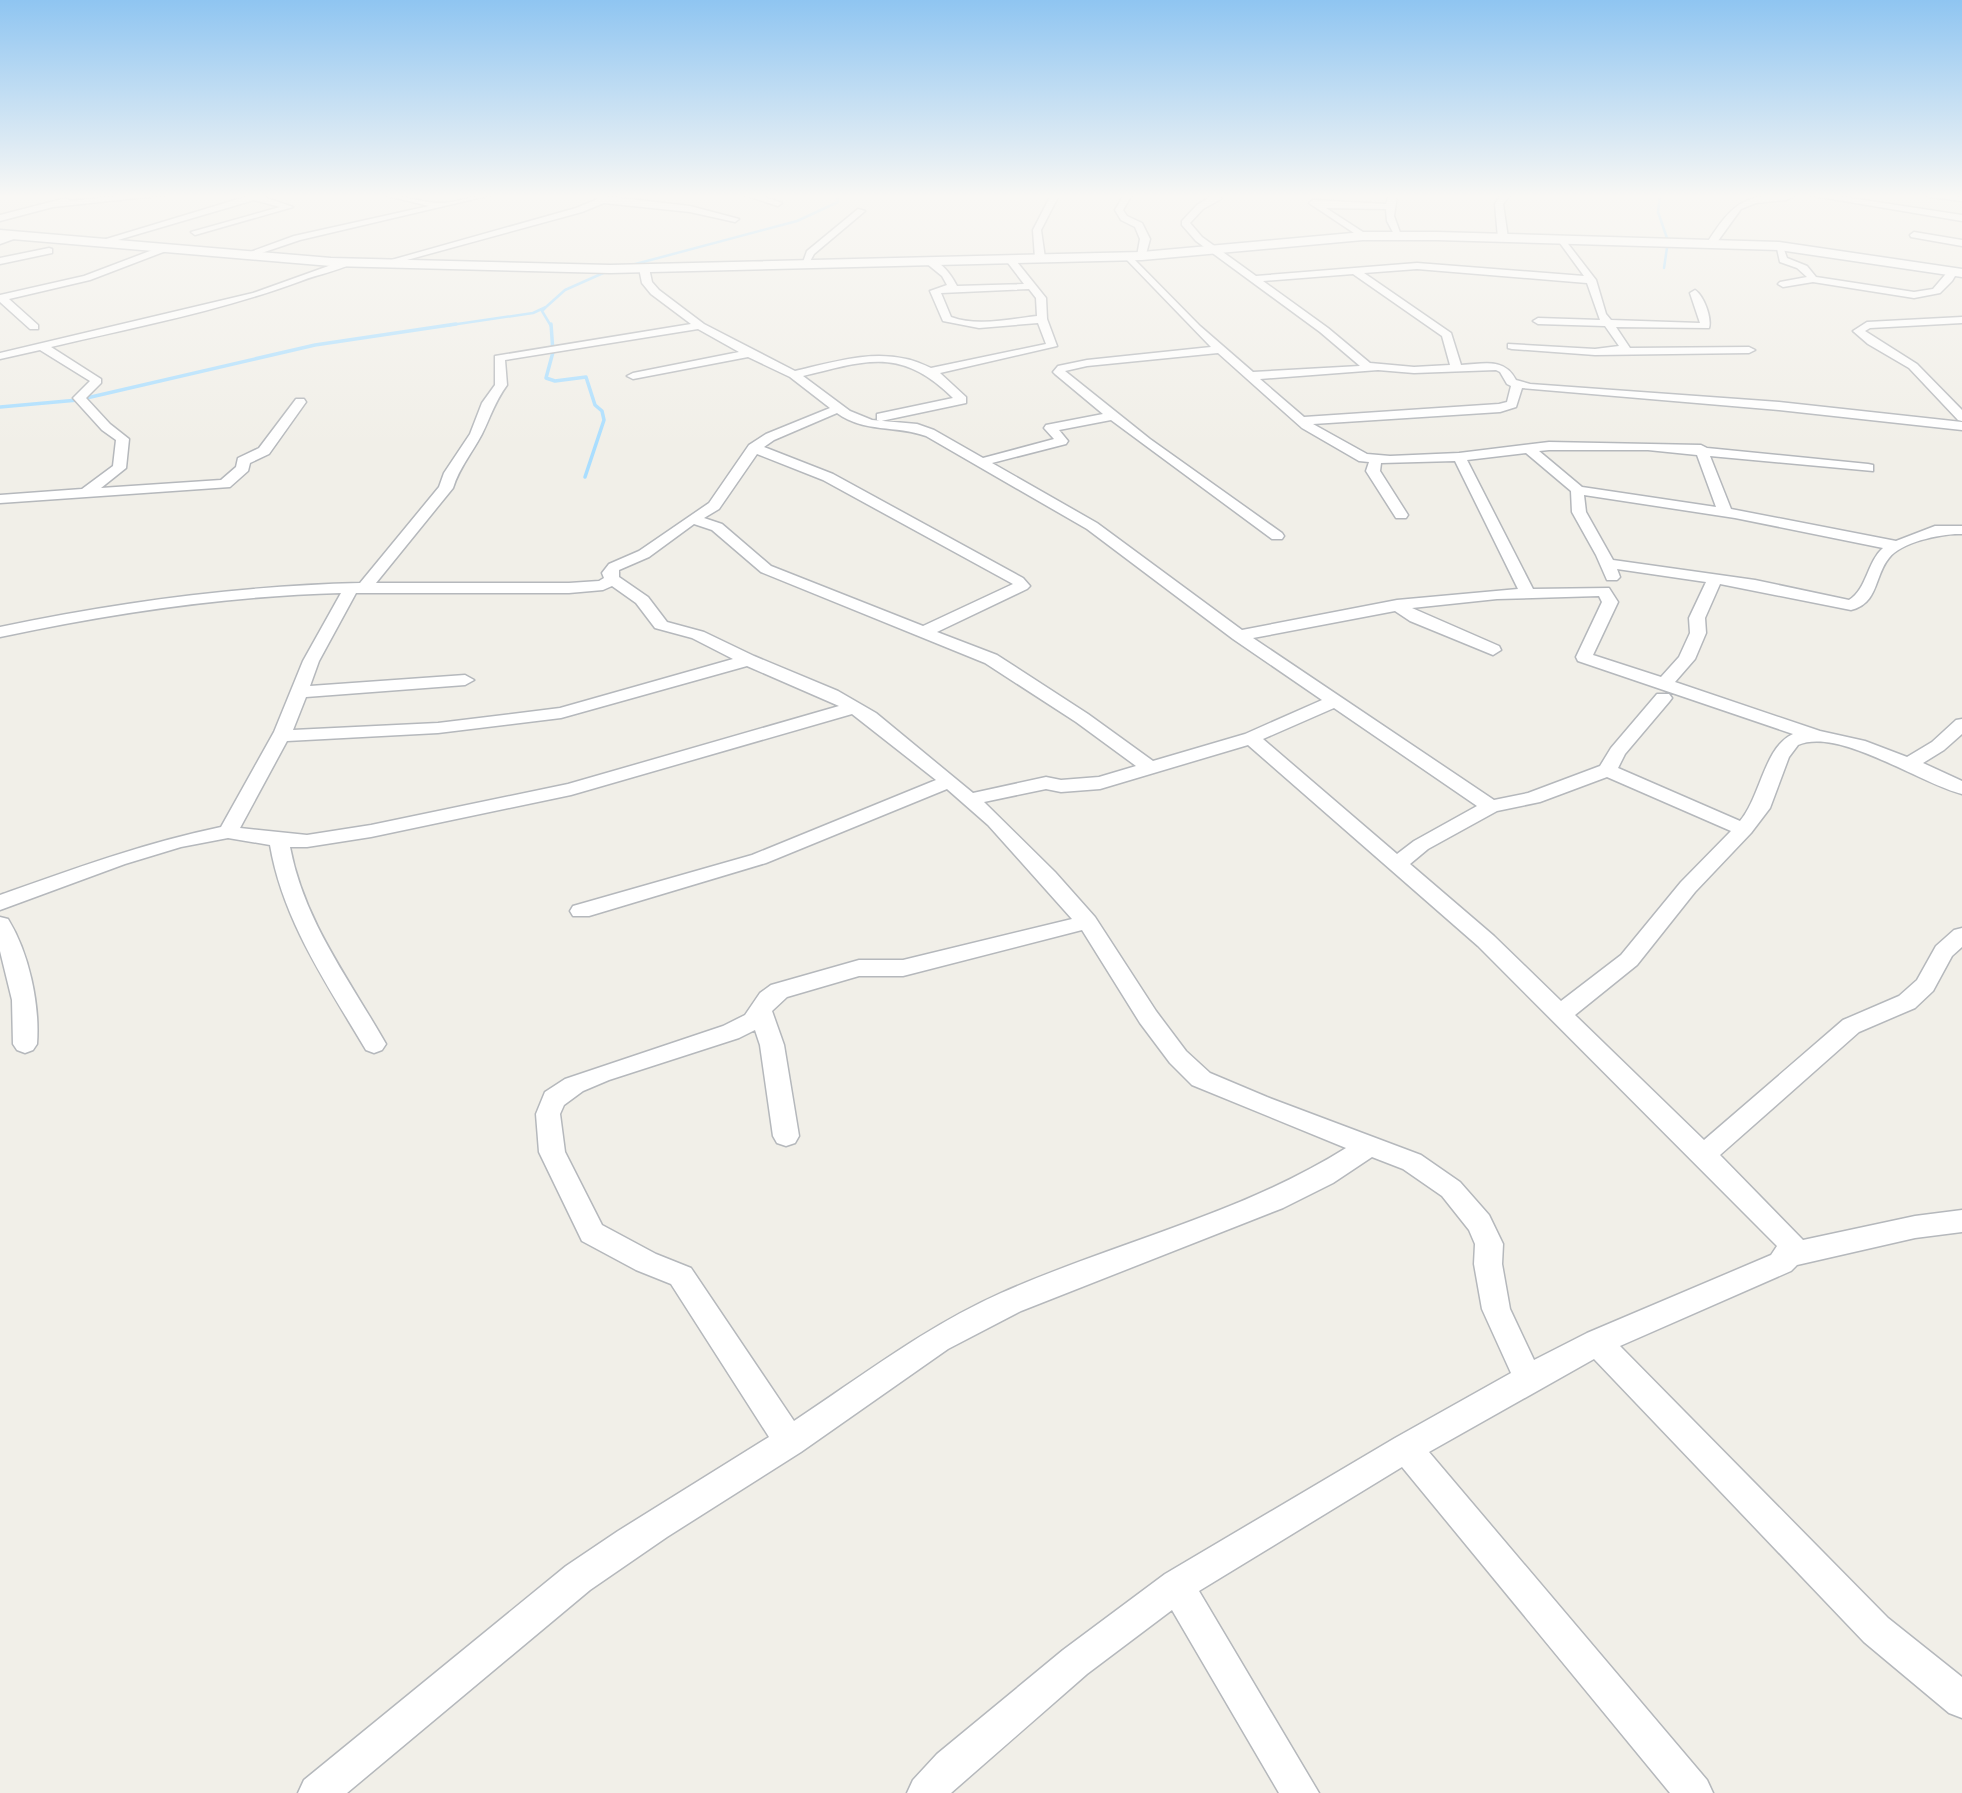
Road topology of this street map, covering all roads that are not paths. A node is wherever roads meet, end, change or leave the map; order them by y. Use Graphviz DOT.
graph roads {
  1 [pos="84,279"];
  2 [pos="298,279"];
  3 [pos="646,279"];
  4 [pos="948,279"];
  5 [pos="1025,279"];
  6 [pos="1150,279"];
  7 [pos="1256,279"];
  8 [pos="1260,279"];
  9 [pos="1366,279"];
  10 [pos="1575,279"];
  11 [pos="1813,279"];
  12 [pos="1950,279"];
  13 [pos="1591,280"];
  14 [pos="1783,284"];
  15 [pos="1031,286"];
  16 [pos="953,288"];
  17 [pos="1695,293"];
  18 [pos="1,298"];
  19 [pos="1042,319"];
  20 [pos="1962,320"];
  21 [pos="1538,321"];
  22 [pos="1608,324"];
  23 [pos="700,326"];
  24 [pos="34,327"];
  25 [pos="42,346"];
  26 [pos="1512,346"];
  27 [pos="1689,349"];
  28 [pos="1219,350"];
  29 [pos="1749,350"];
  30 [pos="1624,351"];
  31 [pos="751,353"];
  32 [pos="0,356"];
  33 [pos="1111,360"];
  34 [pos="1711,363"];
  35 [pos="1457,366"];
  36 [pos="1374,368"];
  37 [pos="930,372"];
  38 [pos="794,375"];
  39 [pos="633,376"];
  40 [pos="1250,376"];
  41 [pos="1124,377"];
  42 [pos="1517,385"];
  43 [pos="1945,399"];
  44 [pos="1962,401"];
  45 [pos="300,402"];
  46 [pos="839,408"];
  47 [pos="1114,416"];
  48 [pos="1962,417"];
  49 [pos="860,421"];
  50 [pos="1301,421"];
  51 [pos="1962,426"];
  52 [pos="754,448"];
  53 [pos="1529,449"];
  54 [pos="1701,449"];
  55 [pos="1459,457"];
  56 [pos="1376,459"];
  57 [pos="982,462"];
  58 [pos="1868,468"];
  59 [pos="1578,490"];
  60 [pos="85,494"];
  61 [pos="0,499"];
  62 [pos="1725,512"];
  63 [pos="1401,515"];
  64 [pos="692,519"];
  65 [pos="1962,530"];
  66 [pos="1278,536"];
  67 [pos="1897,546"];
  68 [pos="1611,564"];
  69 [pos="612,579"];
  70 [pos="1714,581"];
  71 [pos="357,588"];
  72 [pos="1604,591"];
  73 [pos="1528,594"];
  74 [pos="1397,605"];
  75 [pos="926,631"];
  76 [pos="0,632"];
  77 [pos="1239,636"];
  78 [pos="1493,650"];
  79 [pos="748,660"];
  80 [pos="465,680"];
  81 [pos="1664,690"];
  82 [pos="299,692"];
  83 [pos="1335,701"];
  84 [pos="852,708"];
  85 [pos="1962,724"];
  86 [pos="281,736"];
  87 [pos="1818,736"];
  88 [pos="1251,738"];
  89 [pos="1908,764"];
  90 [pos="1151,769"];
  91 [pos="1607,770"];
  92 [pos="949,782"];
  93 [pos="1962,788"];
  94 [pos="970,800"];
  95 [pos="1491,806"];
  96 [pos="1742,829"];
  97 [pos="228,832"];
  98 [pos="279,840"];
  99 [pos="1398,863"];
  100 [pos="0,903"];
  101 [pos="581,911"];
  102 [pos="1087,922"];
  103 [pos="0,924"];
  104 [pos="1962,935"];
  105 [pos="761,1012"];
  106 [pos="1560,1014"];
  107 [pos="25,1044"];
  108 [pos="374,1044"];
  109 [pos="786,1136"];
  110 [pos="1371,1146"];
  111 [pos="1703,1154"];
  112 [pos="1962,1221"];
  113 [pos="1789,1255"];
  114 [pos="1597,1342"];
  115 [pos="1528,1379"];
  116 [pos="790,1442"];
  117 [pos="1406,1448"];
  118 [pos="1177,1586"];
  119 [pos="1962,1700"];
  120 [pos="317,1793"];
  121 [pos="926,1793"];
  122 [pos="1300,1793"];
  123 [pos="1695,1793"];
  1 -- 18 [label="street"];
  2 -- 25 [label="street"];
  3 -- 23 [label="street"];
  4 -- 16 [label="street"];
  5 -- 15 [label="street"];
  6 -- 28 [label="street"];
  7 -- 8 [label="street"];
  7 -- 36 [label="street"];
  9 -- 35 [label="street"];
  10 -- 13 [label="street"];
  11 -- 12 [label="street"];
  11 -- 14 [label="street"];
  13 -- 22 [label="street"];
  15 -- 16 [label="street"];
  15 -- 19 [label="street"];
  16 -- 19 [label="street"];
  17 -- 22 [label="street"];
  18 -- 24 [label="street"];
  19 -- 37 [label="street"];
  20 -- 43 [label="street"];
  21 -- 22 [label="street"];
  22 -- 30 [label="street"];
  23 -- 31 [label="street"];
  23 -- 71 [label="street"];
  25 -- 32 [label="street"];
  25 -- 60 [label="street"];
  26 -- 30 [label="street"];
  27 -- 29 [label="street"];
  27 -- 30 [label="street"];
  27 -- 34 [label="street"];
  28 -- 33 [label="street"];
  28 -- 40 [label="street"];
  31 -- 38 [label="street"];
  31 -- 39 [label="street"];
  33 -- 41 [label="street"];
  33 -- 47 [label="street"];
  35 -- 36 [label="street"];
  35 -- 42 [label="street"];
  36 -- 40 [label="street"];
  37 -- 38 [label="street"];
  37 -- 49 [label="street"];
  38 -- 46 [label="street"];
  40 -- 50 [label="street"];
  42 -- 50 [label="street"];
  42 -- 51 [label="street"];
  43 -- 44 [label="street"];
  43 -- 48 [label="street"];
  45 -- 60 [label="street"];
  46 -- 49 [label="street"];
  46 -- 52 [label="street"];
  47 -- 57 [label="street"];
  47 -- 66 [label="street"];
  49 -- 57 [label="street"];
  50 -- 56 [label="street"];
  52 -- 64 [label="street"];
  52 -- 75 [label="street"];
  53 -- 54 [label="street"];
  53 -- 55 [label="street"];
  53 -- 59 [label="street"];
  54 -- 58 [label="street"];
  54 -- 62 [label="street"];
  55 -- 56 [label="street"];
  55 -- 73 [label="street"];
  56 -- 63 [label="street"];
  57 -- 77 [label="street"];
  59 -- 62 [label="street"];
  59 -- 68 [label="street"];
  60 -- 61 [label="street"];
  62 -- 67 [label="street"];
  64 -- 69 [label="street"];
  64 -- 75 [label="street"];
  65 -- 67 [label="street"];
  67 -- 70 [label="street"];
  68 -- 70 [label="street"];
  68 -- 72 [label="street"];
  69 -- 71 [label="street"];
  69 -- 79 [label="street"];
  70 -- 81 [label="street"];
  71 -- 76 [label="street"];
  71 -- 82 [label="street"];
  72 -- 73 [label="street"];
  72 -- 81 [label="street"];
  73 -- 74 [label="street"];
  74 -- 77 [label="street"];
  74 -- 78 [label="street"];
  75 -- 90 [label="street"];
  77 -- 83 [label="street"];
  79 -- 84 [label="street"];
  79 -- 86 [label="street"];
  80 -- 82 [label="street"];
  81 -- 87 [label="street"];
  81 -- 91 [label="street"];
  82 -- 86 [label="street"];
  83 -- 88 [label="street"];
  83 -- 95 [label="street"];
  84 -- 92 [label="street"];
  84 -- 98 [label="street"];
  85 -- 89 [label="street"];
  86 -- 97 [label="street"];
  87 -- 89 [label="street"];
  87 -- 96 [label="street"];
  88 -- 90 [label="street"];
  88 -- 99 [label="street"];
  89 -- 93 [label="street"];
  90 -- 94 [label="street"];
  91 -- 95 [label="street"];
  91 -- 96 [label="street"];
  92 -- 94 [label="street"];
  92 -- 101 [label="street"];
  94 -- 102 [label="street"];
  95 -- 99 [label="street"];
  96 -- 106 [label="street"];
  97 -- 98 [label="street"];
  97 -- 100 [label="street"];
  98 -- 108 [label="street"];
  99 -- 106 [label="street"];
  102 -- 105 [label="street"];
  102 -- 110 [label="street"];
  103 -- 107 [label="street"];
  104 -- 111 [label="street"];
  105 -- 109 [label="street"];
  105 -- 116 [label="street"];
  106 -- 111 [label="street"];
  110 -- 115 [label="street"];
  110 -- 116 [label="street"];
  111 -- 113 [label="street"];
  112 -- 113 [label="street"];
  113 -- 114 [label="street"];
  114 -- 115 [label="street"];
  114 -- 119 [label="street"];
  115 -- 117 [label="street"];
  116 -- 120 [label="street"];
  117 -- 118 [label="street"];
  117 -- 123 [label="street"];
  118 -- 121 [label="street"];
  118 -- 122 [label="street"];
}
